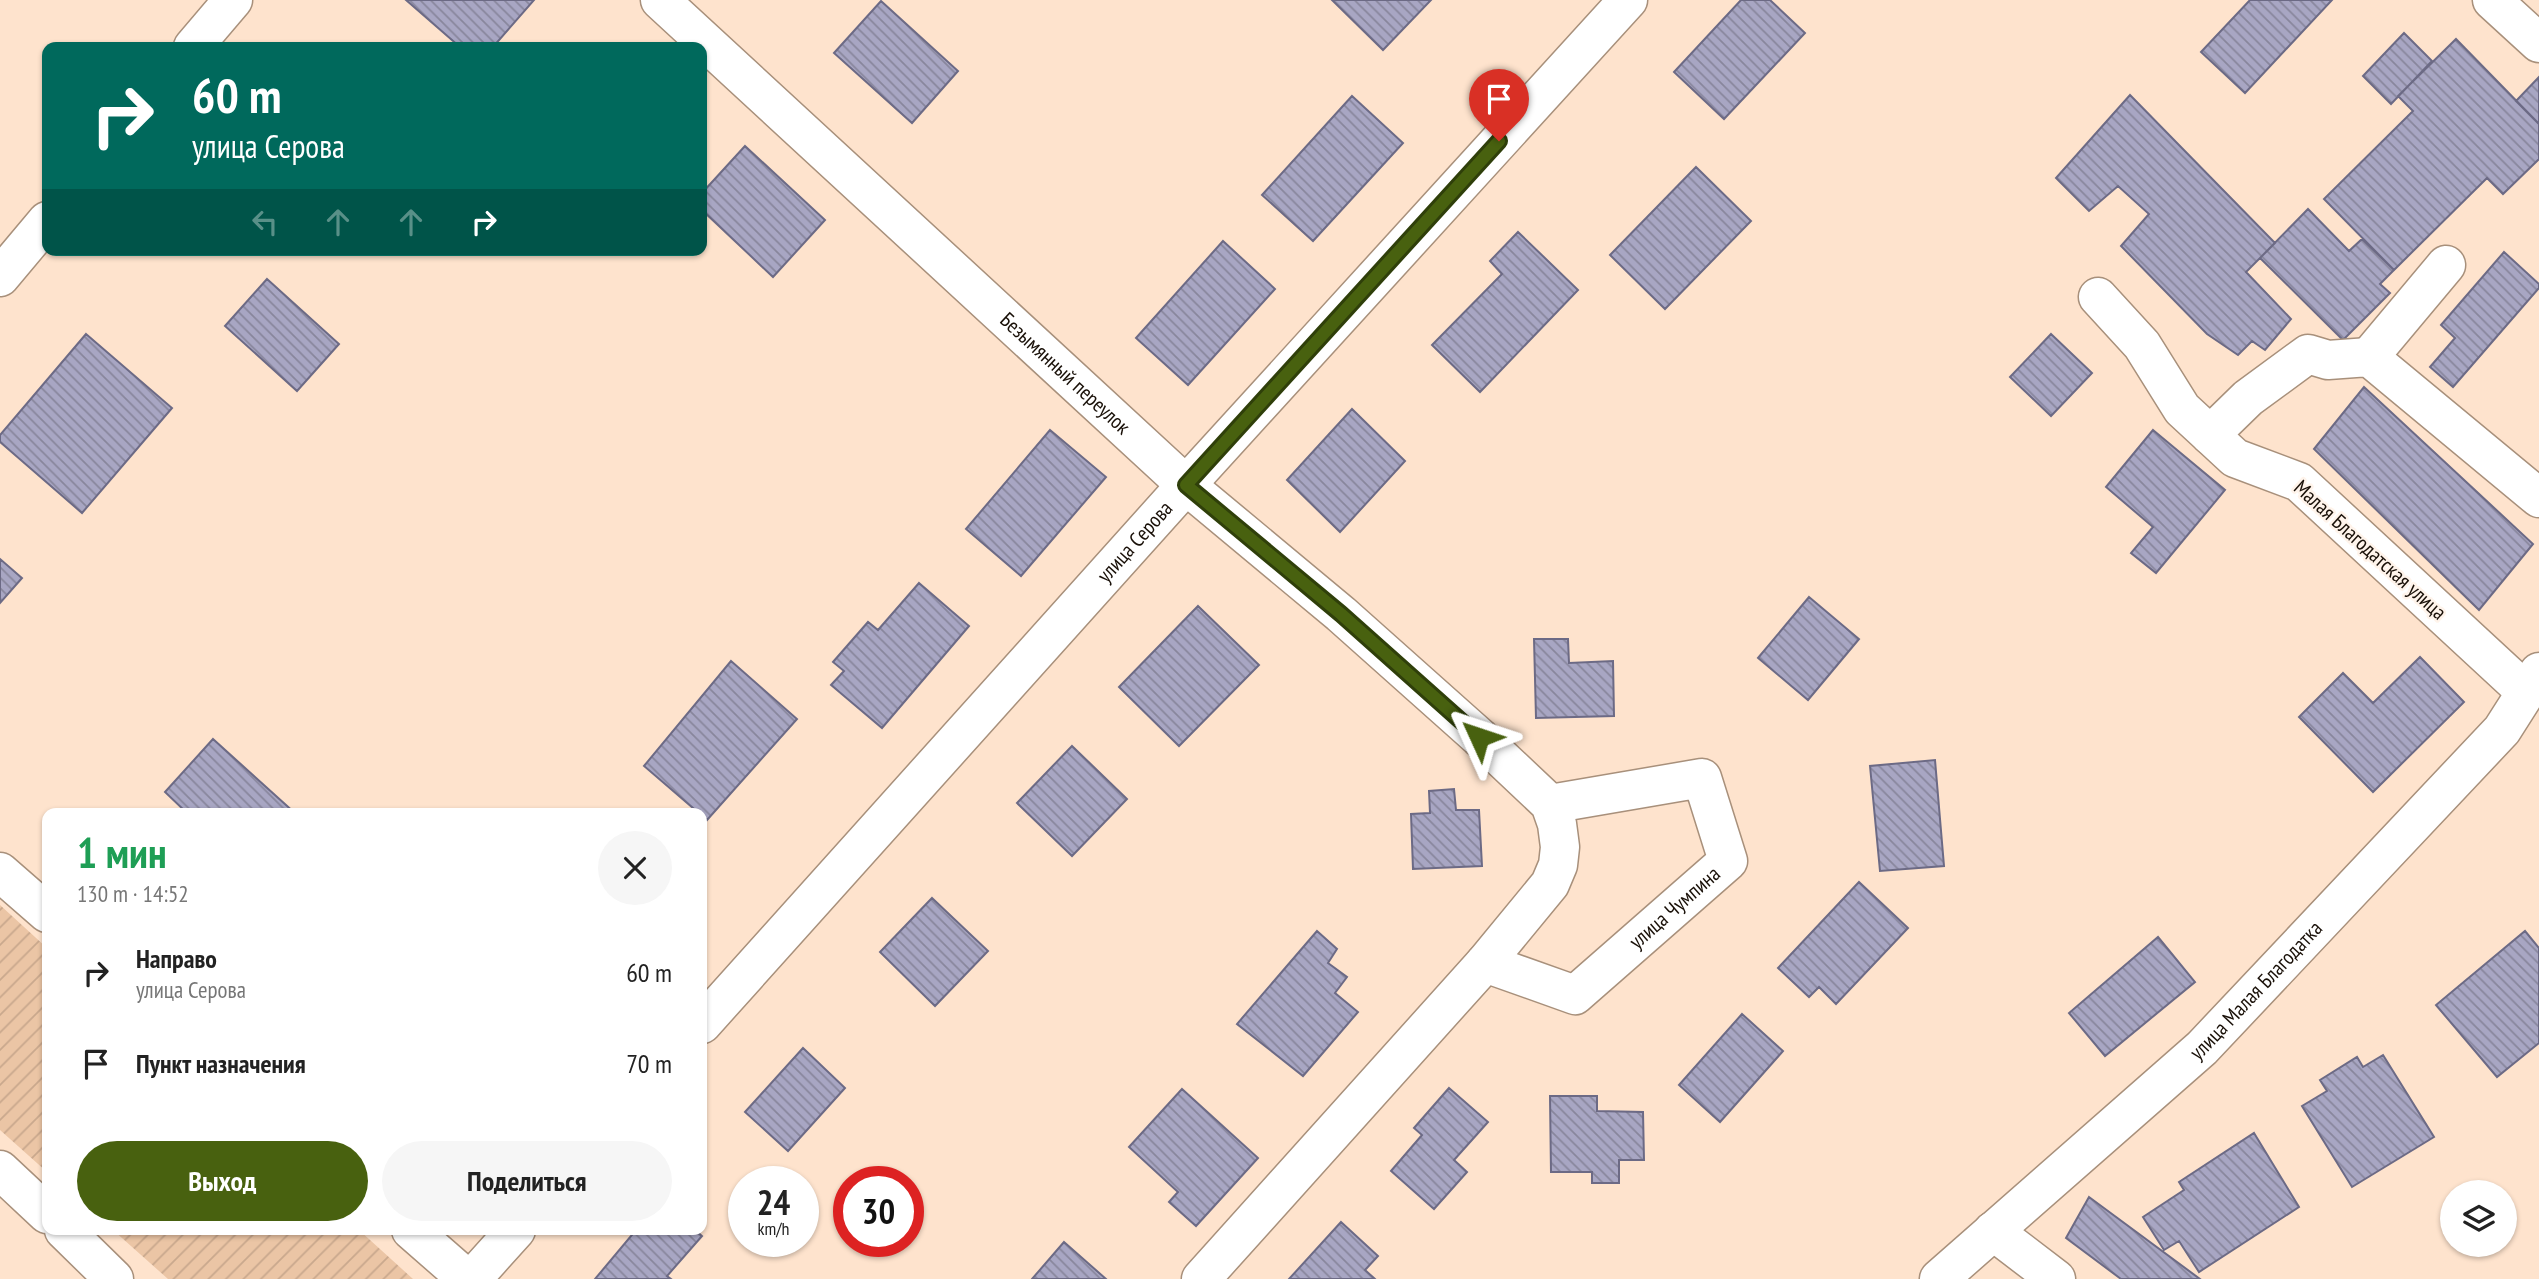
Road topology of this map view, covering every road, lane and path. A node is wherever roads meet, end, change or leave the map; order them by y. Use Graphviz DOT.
graph roads {
  1 [pos="233,0"];
  2 [pos="660,0"];
  3 [pos="1628,0"];
  4 [pos="2492,0"];
  5 [pos="197,42"];
  6 [pos="706,42"];
  7 [pos="707,43"];
  8 [pos="2539,43"];
  9 [pos="42,227"];
  10 [pos="2446,265"];
  11 [pos="0,277"];
  12 [pos="2098,297"];
  13 [pos="2369,357"];
  14 [pos="2210,435"];
  15 [pos="1186,485"];
  16 [pos="2539,498"];
  17 [pos="2533,682"];
  18 [pos="1550,804"];
  19 [pos="0,872"];
  20 [pos="42,909"];
  21 [pos="1485,963"];
  22 [pos="707,1018"];
  23 [pos="0,1170"];
  24 [pos="42,1209"];
  25 [pos="1993,1231"];
  26 [pos="69,1235"];
  27 [pos="417,1235"];
  28 [pos="511,1235"];
  29 [pos="114,1279"];
  30 [pos="470,1279"];
  31 [pos="1201,1279"];
  32 [pos="1939,1279"];
  33 [pos="2056,1279"];
  1 -- 5 [label="street"];
  2 -- 6 [label="street, Безымянный переулок"];
  3 -- 15 [label="street, улица Серова"];
  4 -- 8 [label="street"];
  7 -- 15 [label="street, Безымянный переулок"];
  9 -- 11 [label="street"];
  10 -- 13 [label="street"];
  12 -- 14 [label="street, Малая Благодатская улица"];
  13 -- 14 [label="street"];
  13 -- 16 [label="street"];
  14 -- 17 [label="street, Малая Благодатская улица"];
  15 -- 18 [label="street, Безымянный переулок"];
  15 -- 22 [label="street, улица Серова"];
  17 -- 25 [label="street, улица Малая Благодатка"];
  18 -- 21 [label="street"];
  18 -- 21 [label="street, улица Чумпина"];
  19 -- 20 [label="street"];
  21 -- 31 [label="street"];
  23 -- 24 [label="street"];
  25 -- 32 [label="street, улица Малая Благодатка"];
  25 -- 33 [label="street"];
  26 -- 29 [label="street"];
  27 -- 30 [label="street"];
  28 -- 30 [label="street"];
}
